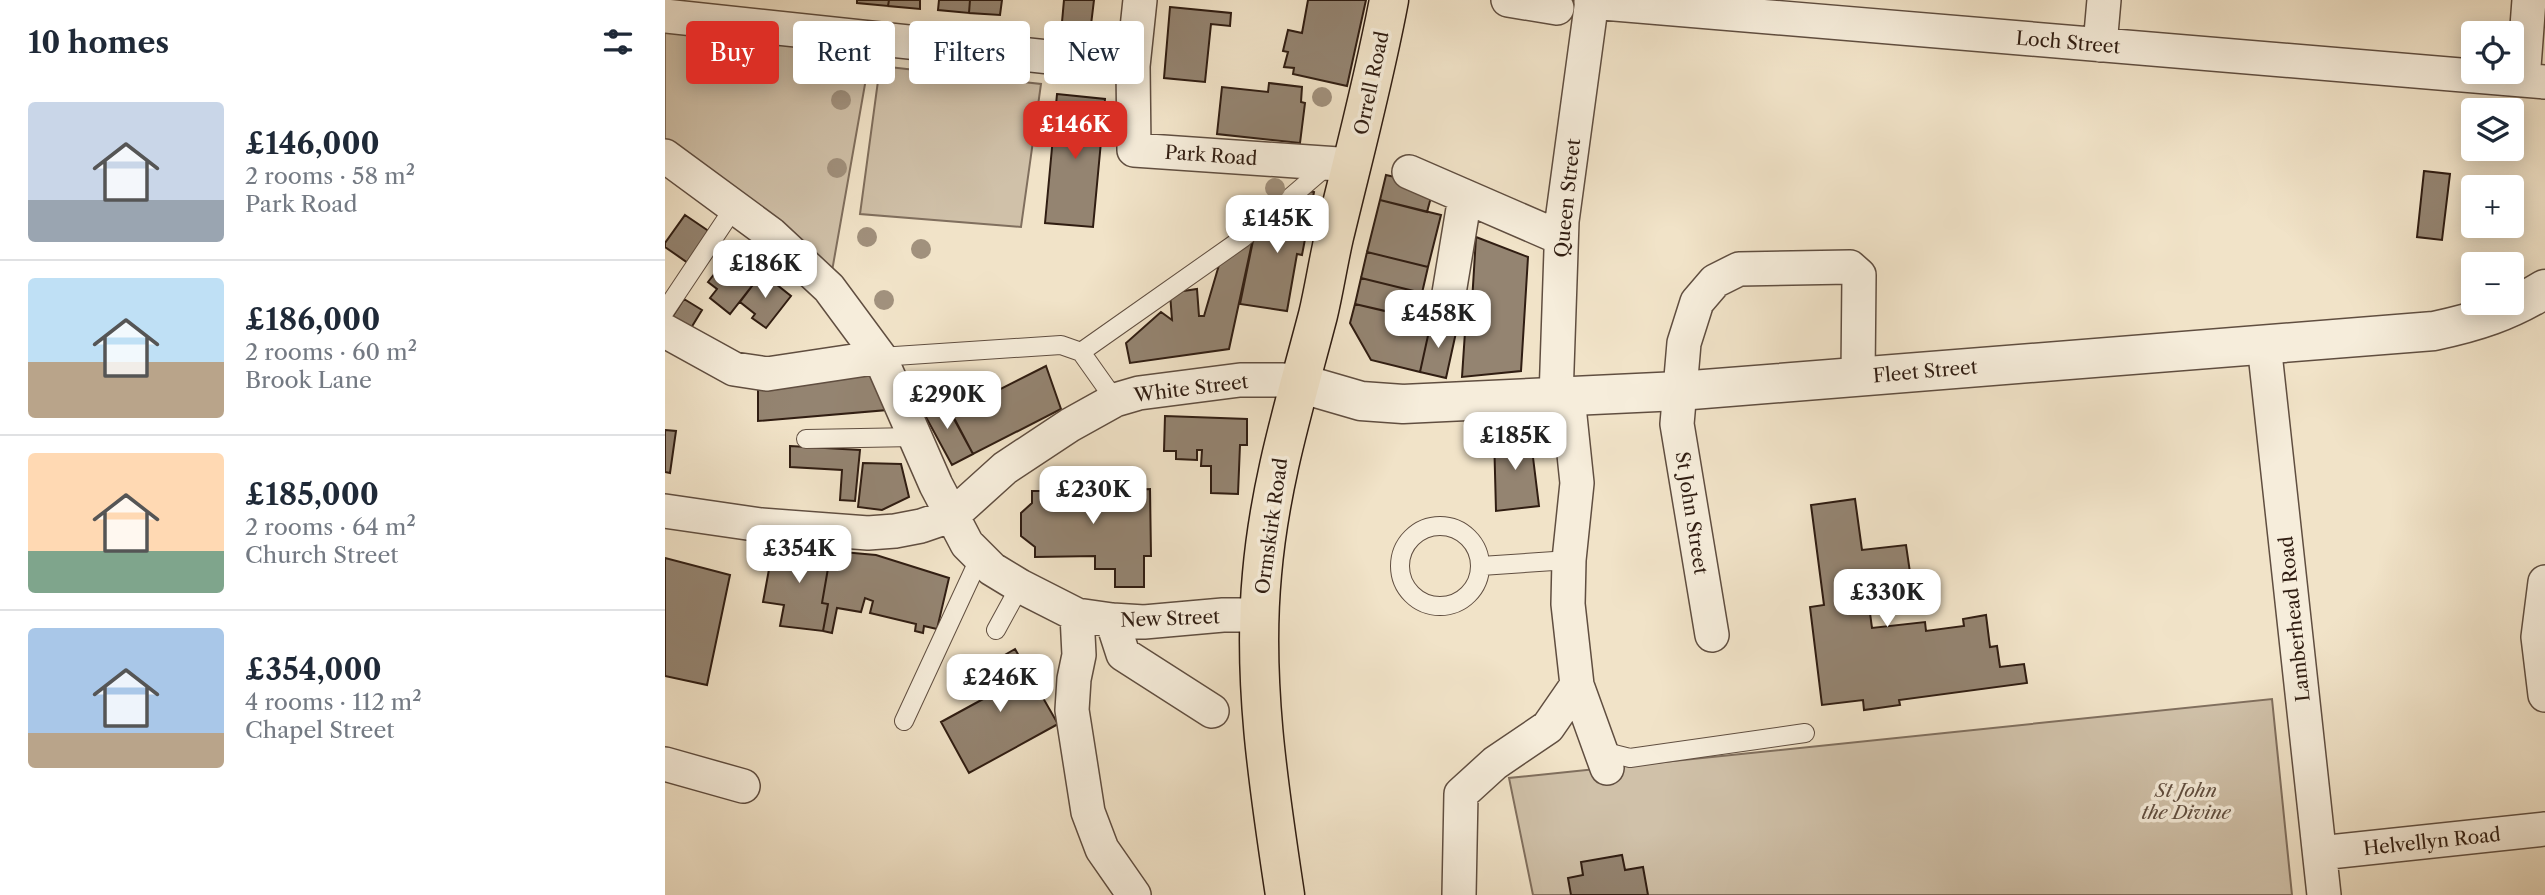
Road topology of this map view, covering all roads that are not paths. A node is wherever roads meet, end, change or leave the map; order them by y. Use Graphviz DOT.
graph roads {
  1 [pos="1140,0"];
  2 [pos="1389,0"];
  3 [pos="1508,0"];
  4 [pos="2104,0"];
  5 [pos="2529,0"];
  6 [pos="1592,1"];
  7 [pos="1547,5"];
  8 [pos="665,16"];
  9 [pos="1138,21"];
  10 [pos="2100,45"];
  11 [pos="1044,56"];
  12 [pos="2534,81"];
  13 [pos="1133,84"];
  14 [pos="665,156"];
  15 [pos="1342,164"];
  16 [pos="1409,172"];
  17 [pos="1465,197"];
  18 [pos="735,206"];
  19 [pos="1561,238"];
  20 [pos="2545,289"];
  21 [pos="665,311"];
  22 [pos="1445,317"];
  23 [pos="665,331"];
  24 [pos="2264,344"];
  25 [pos="1081,352"];
  26 [pos="880,357"];
  27 [pos="1858,376"];
  28 [pos="1299,383"];
  29 [pos="1679,391"];
  30 [pos="1562,398"];
  31 [pos="1115,400"];
  32 [pos="915,437"];
  33 [pos="806,439"];
  34 [pos="665,511"];
  35 [pos="953,515"];
  36 [pos="980,557"];
  37 [pos="1569,560"];
  38 [pos="1481,566"];
  39 [pos="2545,582"];
  40 [pos="1020,586"];
  41 [pos="1077,615"];
  42 [pos="1259,615"];
  43 [pos="1112,620"];
  44 [pos="996,630"];
  45 [pos="1712,635"];
  46 [pos="1577,685"];
  47 [pos="2545,695"];
  48 [pos="1212,711"];
  49 [pos="904,721"];
  50 [pos="1805,733"];
  51 [pos="1604,760"];
  52 [pos="665,764"];
  53 [pos="743,786"];
  54 [pos="2545,829"];
  55 [pos="2320,853"];
  56 [pos="1134,895"];
  57 [pos="1285,895"];
  58 [pos="1459,895"];
  59 [pos="2324,895"];
  1 -- 9 [label="street, Park Road"];
  2 -- 15 [label="highway, Orrell Road"];
  3 -- 7 [label="street"];
  4 -- 10 [label="street"];
  5 -- 12 [label="street"];
  6 -- 10 [label="street, Loch Street"];
  6 -- 19 [label="street, Queen Street"];
  8 -- 11 [label="street"];
  10 -- 12 [label="street, Loch Street"];
  13 -- 15 [label="street, Park Road"];
  14 -- 18 [label="street, New Street"];
  15 -- 25 [label="lane"];
  15 -- 28 [label="highway, Ormskirk Road"];
  16 -- 17 [label="street"];
  17 -- 19 [label="street"];
  17 -- 22 [label="street"];
  18 -- 21 [label="lane"];
  18 -- 26 [label="street, New Street"];
  19 -- 30 [label="street, Queen Street"];
  20 -- 24 [label="street, Fleet Street"];
  23 -- 26 [label="street"];
  24 -- 27 [label="street, Fleet Street"];
  24 -- 55 [label="street, Lamberhead Road"];
  25 -- 26 [label="lane"];
  25 -- 31 [label="lane"];
  26 -- 32 [label="street, New Street"];
  27 -- 29 [label="street, Fleet Street"];
  27 -- 29 [label="street, St John Street"];
  28 -- 30 [label="street, Fleet Street"];
  28 -- 31 [label="street, White Street"];
  28 -- 42 [label="highway, Ormskirk Road"];
  29 -- 30 [label="street, Fleet Street"];
  29 -- 45 [label="street, St John Street"];
  30 -- 37 [label="street, Queen Street"];
  31 -- 35 [label="street, White Street"];
  32 -- 33 [label="lane"];
  32 -- 35 [label="street, New Street"];
  34 -- 35 [label="street"];
  35 -- 36 [label="street, New Street"];
  36 -- 40 [label="street, New Street"];
  36 -- 49 [label="lane"];
  37 -- 38 [label="lane"];
  37 -- 46 [label="street, Queen Street"];
  38 -- 38 [label="lane"];
  39 -- 47 [label="street"];
  40 -- 41 [label="street, New Street"];
  40 -- 44 [label="lane"];
  41 -- 43 [label="street, New Street"];
  41 -- 56 [label="street"];
  42 -- 43 [label="street, New Street"];
  42 -- 57 [label="highway, Ormskirk Road"];
  43 -- 48 [label="street"];
  46 -- 51 [label="street, Queen Street"];
  46 -- 58 [label="street"];
  50 -- 51 [label="lane"];
  52 -- 53 [label="street"];
  54 -- 55 [label="street, Helvellyn Road"];
  55 -- 59 [label="street, Lamberhead Road"];
}
